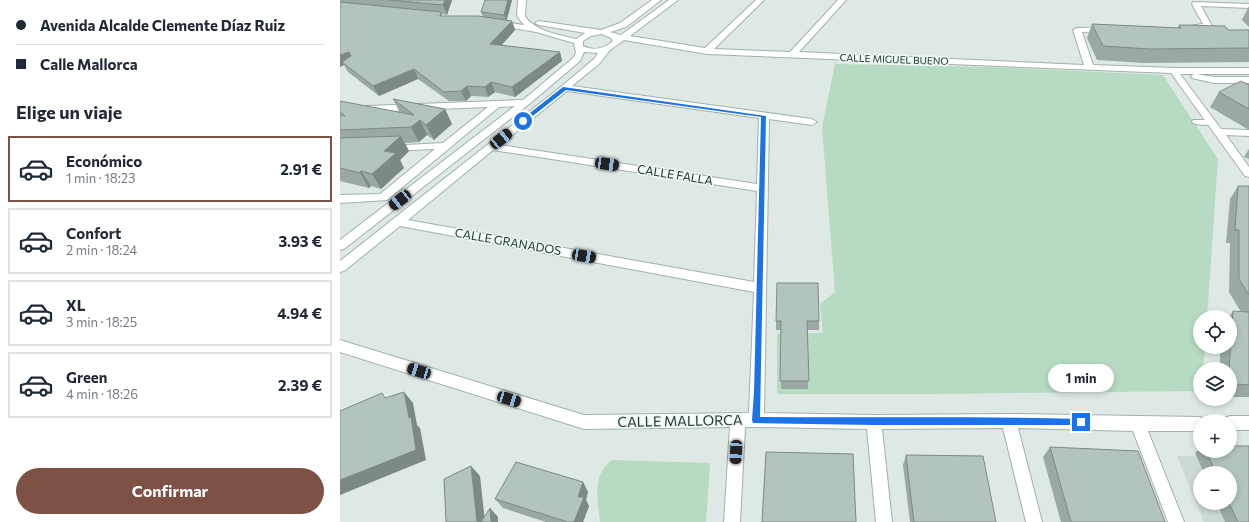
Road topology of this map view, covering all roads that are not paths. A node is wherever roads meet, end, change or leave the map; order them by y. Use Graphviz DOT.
graph roads {
  1 [pos="522,0"];
  2 [pos="658,0"];
  3 [pos="674,0"];
  4 [pos="760,0"];
  5 [pos="842,0"];
  6 [pos="1249,6"];
  7 [pos="514,15"];
  8 [pos="1115,29"];
  9 [pos="1183,29"];
  10 [pos="539,30"];
  11 [pos="598,32"];
  12 [pos="618,39"];
  13 [pos="579,45"];
  14 [pos="606,49"];
  15 [pos="707,51"];
  16 [pos="792,55"];
  17 [pos="1089,67"];
  18 [pos="1174,71"];
  19 [pos="1249,71"];
  20 [pos="1249,80"];
  21 [pos="564,88"];
  22 [pos="525,103"];
  23 [pos="496,105"];
  24 [pos="340,110"];
  25 [pos="764,116"];
  26 [pos="812,122"];
  27 [pos="1196,122"];
  28 [pos="1212,122"];
  29 [pos="1219,132"];
  30 [pos="1249,133"];
  31 [pos="446,146"];
  32 [pos="492,146"];
  33 [pos="378,148"];
  34 [pos="467,149"];
  35 [pos="1249,174"];
  36 [pos="763,188"];
  37 [pos="340,199"];
  38 [pos="397,222"];
  39 [pos="340,246"];
  40 [pos="340,268"];
  41 [pos="760,288"];
  42 [pos="340,346"];
  43 [pos="738,420"];
  44 [pos="756,420"];
  45 [pos="1009,421"];
  46 [pos="874,422"];
  47 [pos="1237,423"];
  48 [pos="1249,423"];
  49 [pos="1138,424"];
  50 [pos="1193,424"];
  51 [pos="732,522"];
  52 [pos="884,522"];
  53 [pos="1034,522"];
  54 [pos="1176,522"];
  1 -- 7 [label="street"];
  2 -- 11 [label="street"];
  3 -- 12 [label="street"];
  4 -- 15 [label="street"];
  5 -- 16 [label="street"];
  6 -- 9 [label="street"];
  7 -- 10 [label="street"];
  7 -- 10 [label="street"];
  7 -- 11 [label="street, CALLE MIGUEL BUENO"];
  8 -- 17 [label="street"];
  10 -- 13 [label="street"];
  11 -- 12 [label="street, CALLE MIGUEL BUENO"];
  11 -- 13 [label="street"];
  12 -- 14 [label="street"];
  12 -- 15 [label="street, CALLE MIGUEL BUENO"];
  13 -- 14 [label="street"];
  13 -- 22 [label="street"];
  14 -- 21 [label="street"];
  15 -- 16 [label="street, CALLE MIGUEL BUENO"];
  16 -- 17 [label="street, CALLE MIGUEL BUENO"];
  17 -- 18 [label="street, CALLE MIGUEL BUENO"];
  18 -- 19 [label="street, CALLE MIGUEL BUENO"];
  18 -- 20 [label="street, CALLE MIGUEL BUENO"];
  18 -- 28 [label="street"];
  21 -- 25 [label="street"];
  21 -- 32 [label="street"];
  22 -- 23 [label="street"];
  22 -- 34 [label="street"];
  23 -- 24 [label="street"];
  23 -- 31 [label="street"];
  25 -- 26 [label="street"];
  25 -- 36 [label="street"];
  27 -- 28 [label="lane"];
  28 -- 29 [label="street"];
  29 -- 30 [label="street"];
  29 -- 35 [label="street"];
  31 -- 33 [label="street"];
  31 -- 34 [label="street"];
  31 -- 37 [label="street"];
  32 -- 36 [label="street, CALLE FALLA"];
  32 -- 38 [label="street"];
  34 -- 39 [label="street"];
  36 -- 41 [label="street"];
  38 -- 40 [label="street"];
  38 -- 41 [label="street, CALLE GRANADOS"];
  41 -- 44 [label="street"];
  42 -- 43 [label="street, CALLE MALLORCA"];
  43 -- 44 [label="street, CALLE MALLORCA"];
  43 -- 51 [label="street"];
  44 -- 46 [label="street, CALLE MALLORCA"];
  45 -- 46 [label="street, CALLE MALLORCA"];
  45 -- 49 [label="street, CALLE MALLORCA"];
  45 -- 53 [label="street"];
  46 -- 52 [label="street"];
  47 -- 48 [label="street"];
  49 -- 50 [label="street, CALLE MALLORCA"];
  49 -- 54 [label="street"];
}
